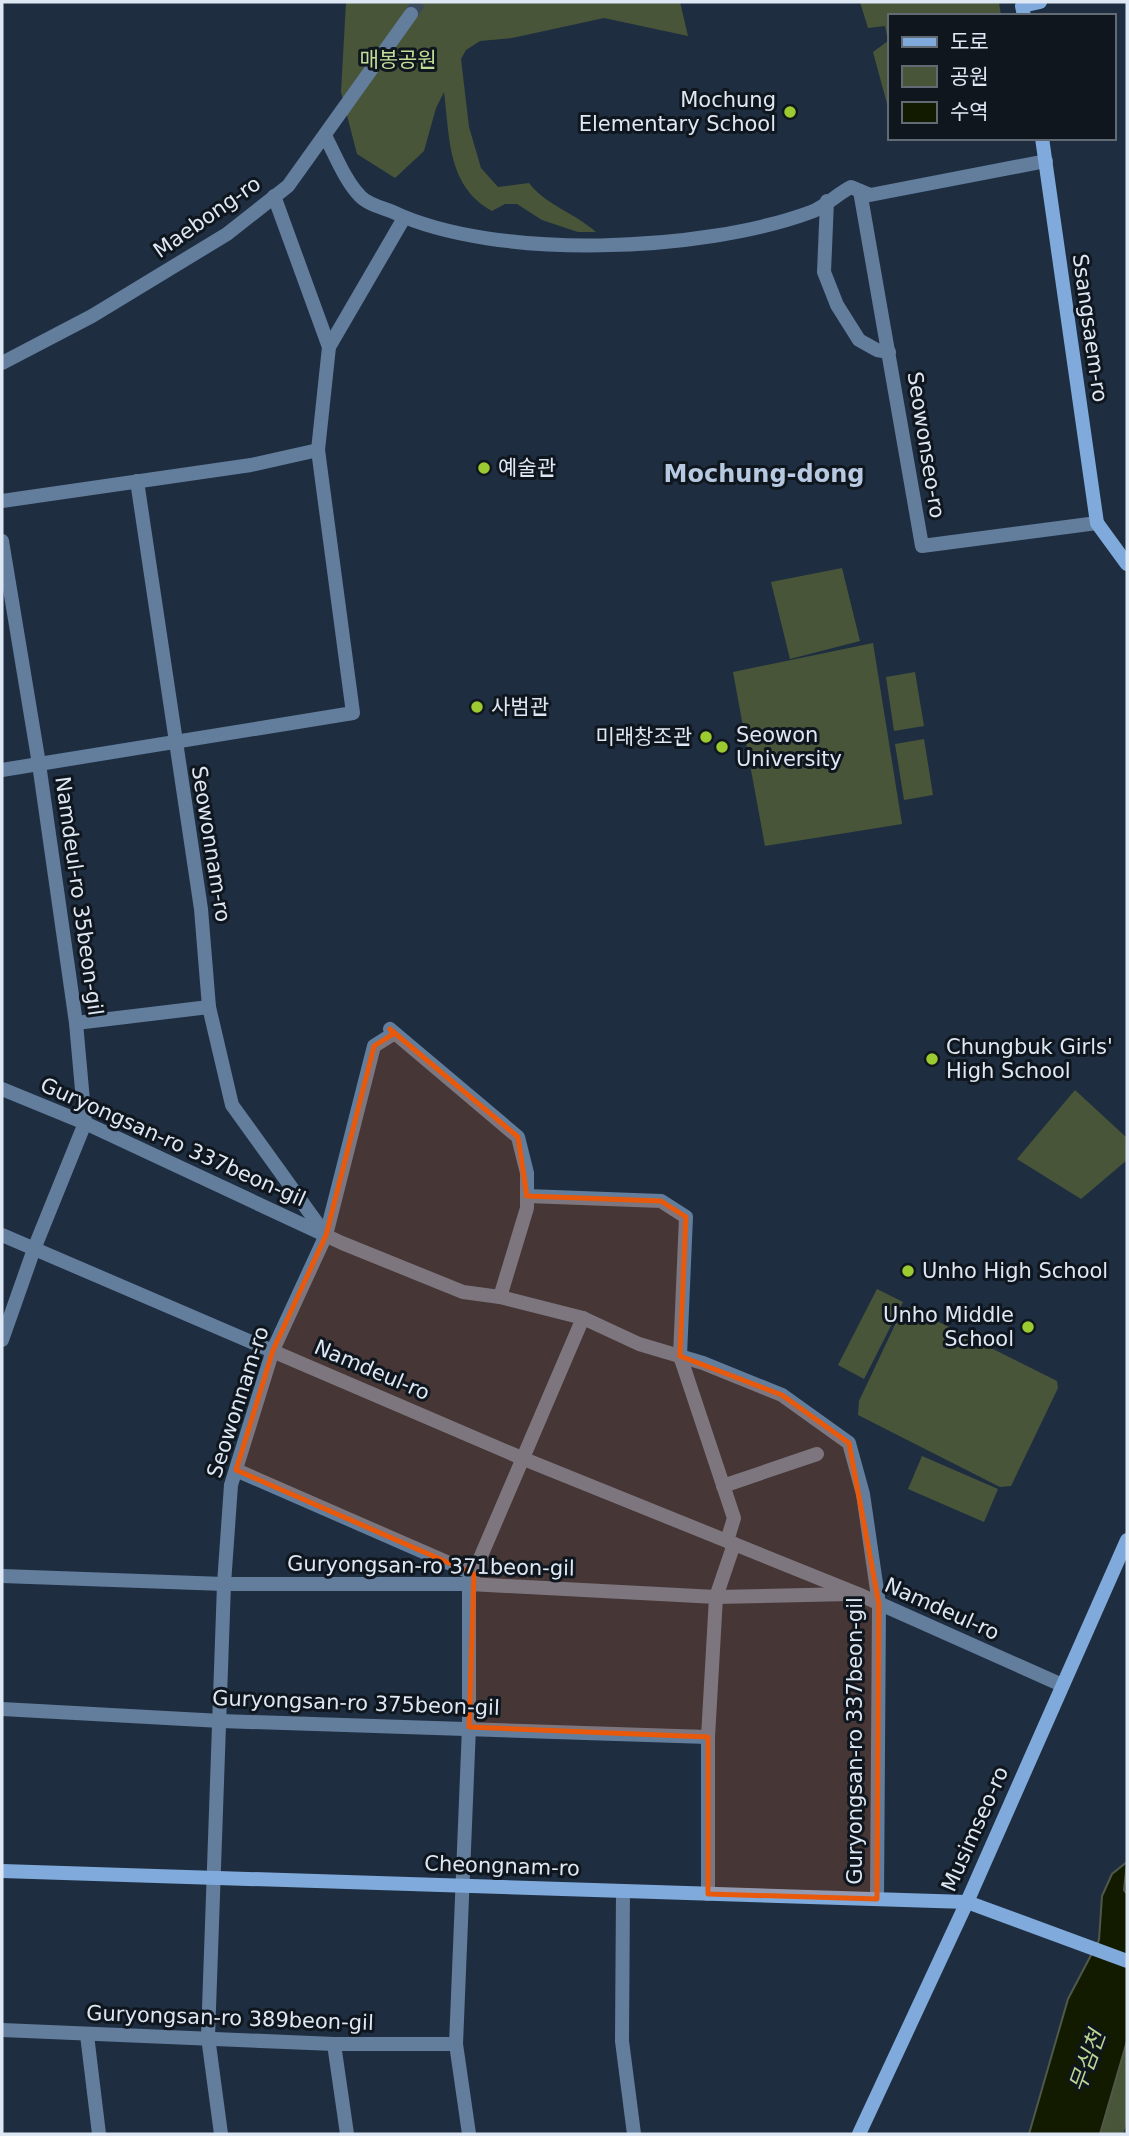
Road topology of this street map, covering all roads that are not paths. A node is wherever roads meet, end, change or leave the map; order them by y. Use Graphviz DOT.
graph roads {
  1 [pos="1040,2"];
  2 [pos="1022,8"];
  3 [pos="411,14"];
  4 [pos="325,136"];
  5 [pos="1042,140"];
  6 [pos="1046,161"];
  7 [pos="860,191"];
  8 [pos="274,196"];
  9 [pos="827,201"];
  10 [pos="404,218"];
  11 [pos="329,347"];
  12 [pos="889,352"];
  13 [pos="2,363"];
  14 [pos="318,450"];
  15 [pos="137,481"];
  16 [pos="2,501"];
  17 [pos="1097,523"];
  18 [pos="2,541"];
  19 [pos="1127,564"];
  20 [pos="174,741"];
  21 [pos="39,764"];
  22 [pos="2,770"];
  23 [pos="209,1007"];
  24 [pos="76,1023"];
  25 [pos="2,1089"];
  26 [pos="85,1123"];
  27 [pos="527,1196"];
  28 [pos="2,1235"];
  29 [pos="326,1235"];
  30 [pos="34,1249"];
  31 [pos="500,1297"];
  32 [pos="583,1318"];
  33 [pos="2,1340"];
  34 [pos="273,1350"];
  35 [pos="680,1356"];
  36 [pos="817,1454"];
  37 [pos="524,1459"];
  38 [pos="236,1470"];
  39 [pos="723,1486"];
  40 [pos="1127,1540"];
  41 [pos="730,1542"];
  42 [pos="2,1576"];
  43 [pos="472,1579"];
  44 [pos="223,1584"];
  45 [pos="858,1594"];
  46 [pos="716,1597"];
  47 [pos="879,1604"];
  48 [pos="1062,1685"];
  49 [pos="2,1709"];
  50 [pos="221,1721"];
  51 [pos="469,1727"];
  52 [pos="708,1737"];
  53 [pos="2,1871"];
  54 [pos="213,1878"];
  55 [pos="462,1886"];
  56 [pos="623,1891"];
  57 [pos="708,1894"];
  58 [pos="877,1899"];
  59 [pos="967,1902"];
  60 [pos="1127,1961"];
  61 [pos="2,2030"];
  62 [pos="87,2035"];
  63 [pos="208,2037"];
  64 [pos="334,2044"];
  65 [pos="456,2045"];
  66 [pos="99,2134"];
  67 [pos="221,2134"];
  68 [pos="347,2134"];
  69 [pos="469,2134"];
  70 [pos="634,2134"];
  71 [pos="859,2134"];
  1 -- 2 [label="main road"];
  3 -- 4 [label="street, Maebong-ro"];
  4 -- 8 [label="street, Maebong-ro"];
  4 -- 10 [label="street"];
  5 -- 6 [label="main road, Ssangsaem-ro"];
  6 -- 7 [label="street"];
  6 -- 17 [label="main road, Ssangsaem-ro"];
  7 -- 9 [label="street"];
  7 -- 12 [label="street, Seowonseo-ro"];
  8 -- 11 [label="street"];
  8 -- 13 [label="street, Maebong-ro"];
  9 -- 10 [label="street"];
  9 -- 12 [label="street, Seowonseo-ro"];
  10 -- 11 [label="street"];
  11 -- 14 [label="street"];
  12 -- 17 [label="street, Seowonseo-ro"];
  14 -- 15 [label="street"];
  14 -- 20 [label="street"];
  15 -- 16 [label="street"];
  15 -- 20 [label="street, Seowonnam-ro"];
  17 -- 19 [label="main road, Ssangsaem-ro"];
  18 -- 21 [label="street, Namdeul-ro 35beon-gil"];
  20 -- 21 [label="street"];
  20 -- 23 [label="street, Seowonnam-ro"];
  21 -- 22 [label="street"];
  21 -- 24 [label="street, Namdeul-ro 35beon-gil"];
  23 -- 24 [label="street"];
  23 -- 29 [label="street, Seowonnam-ro"];
  24 -- 26 [label="street, Namdeul-ro 35beon-gil"];
  25 -- 26 [label="street, Guryongsan-ro 337beon-gil"];
  26 -- 29 [label="street, Guryongsan-ro 337beon-gil"];
  26 -- 30 [label="street, Namdeul-ro 35beon-gil"];
  27 -- 29 [label="street, Guryongsan-ro 337beon-gil"];
  27 -- 31 [label="street, Guryongsan-ro 337beon-gil"];
  27 -- 35 [label="street"];
  28 -- 30 [label="street, Namdeul-ro"];
  29 -- 31 [label="street, Guryongsan-ro 337beon-gil"];
  29 -- 34 [label="street, Seowonnam-ro"];
  30 -- 33 [label="street, Namdeul-ro 35beon-gil"];
  30 -- 34 [label="street, Namdeul-ro"];
  31 -- 32 [label="street, Guryongsan-ro 337beon-gil"];
  32 -- 35 [label="street, Guryongsan-ro 337beon-gil"];
  32 -- 37 [label="street"];
  34 -- 37 [label="street, Namdeul-ro"];
  34 -- 38 [label="street, Seowonnam-ro"];
  35 -- 39 [label="street"];
  35 -- 47 [label="street, Guryongsan-ro 337beon-gil"];
  36 -- 39 [label="street"];
  37 -- 41 [label="street, Namdeul-ro"];
  37 -- 43 [label="street"];
  38 -- 43 [label="street"];
  38 -- 44 [label="street, Seowonnam-ro"];
  39 -- 41 [label="street"];
  40 -- 48 [label="main road, Musimseo-ro"];
  41 -- 45 [label="street, Namdeul-ro"];
  41 -- 46 [label="street"];
  42 -- 44 [label="street, Guryongsan-ro 371beon-gil"];
  43 -- 44 [label="street, Guryongsan-ro 371beon-gil"];
  43 -- 46 [label="street, Guryongsan-ro 371beon-gil"];
  43 -- 51 [label="street"];
  44 -- 50 [label="street, Seowonnam-ro"];
  45 -- 46 [label="street, Guryongsan-ro 371beon-gil"];
  45 -- 47 [label="street, Namdeul-ro"];
  46 -- 52 [label="street"];
  47 -- 48 [label="street, Namdeul-ro"];
  47 -- 58 [label="street, Guryongsan-ro 337beon-gil"];
  48 -- 59 [label="main road, Musimseo-ro"];
  49 -- 50 [label="street, Guryongsan-ro 375beon-gil"];
  50 -- 51 [label="street, Guryongsan-ro 375beon-gil"];
  50 -- 54 [label="street, Seowonnam-ro"];
  51 -- 52 [label="street, Guryongsan-ro 375beon-gil"];
  51 -- 55 [label="street"];
  52 -- 57 [label="street"];
  53 -- 54 [label="main road, Cheongnam-ro"];
  54 -- 55 [label="main road, Cheongnam-ro"];
  54 -- 63 [label="street, Seowonnam-ro"];
  55 -- 56 [label="main road, Cheongnam-ro"];
  55 -- 65 [label="street"];
  56 -- 57 [label="main road, Cheongnam-ro"];
  56 -- 70 [label="street"];
  57 -- 58 [label="main road, Cheongnam-ro"];
  58 -- 59 [label="main road, Cheongnam-ro"];
  59 -- 60 [label="main road, Cheongnam-ro"];
  59 -- 71 [label="main road, Musimseo-ro"];
  61 -- 62 [label="street, Guryongsan-ro 389beon-gil"];
  62 -- 63 [label="street, Guryongsan-ro 389beon-gil"];
  62 -- 66 [label="street"];
  63 -- 64 [label="street, Guryongsan-ro 389beon-gil"];
  63 -- 67 [label="street, Seowonnam-ro"];
  64 -- 65 [label="street, Guryongsan-ro 389beon-gil"];
  64 -- 68 [label="street"];
  65 -- 69 [label="street"];
}
